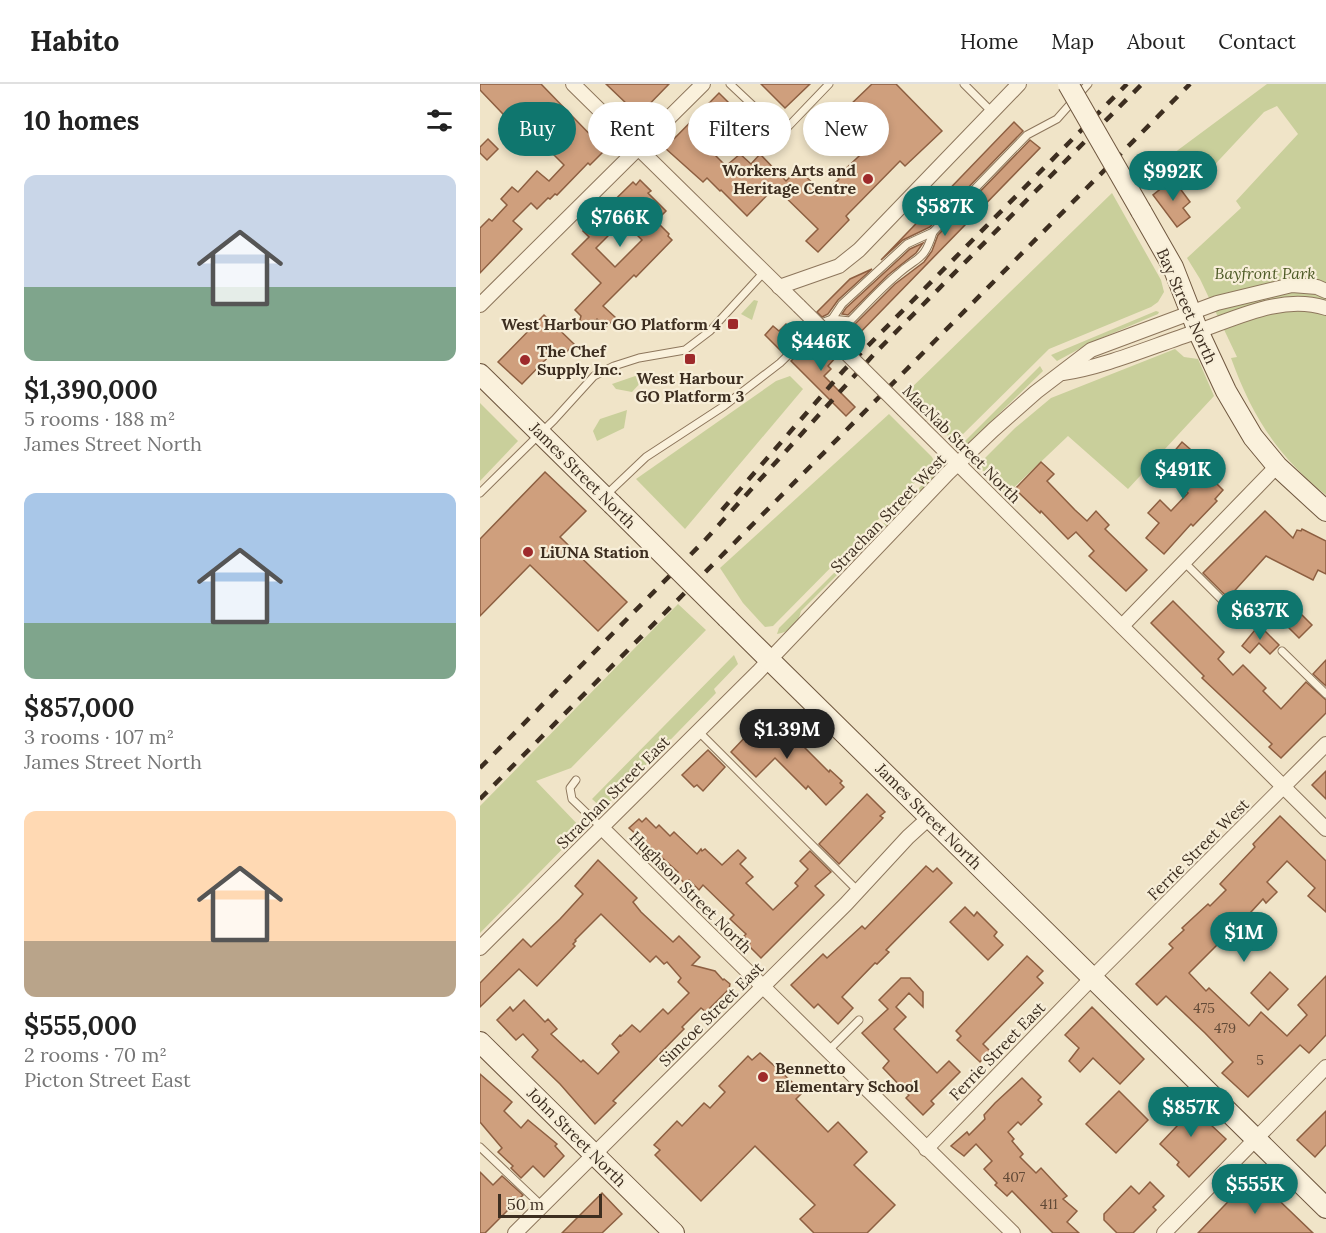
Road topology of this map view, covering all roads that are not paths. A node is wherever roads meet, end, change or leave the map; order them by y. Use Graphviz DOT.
graph roads {
  1 [pos="573,84"];
  2 [pos="703,84"];
  3 [pos="730,84"];
  4 [pos="829,84"];
  5 [pos="964,84"];
  6 [pos="1019,84"];
  7 [pos="1068,84"];
  8 [pos="1088,84"];
  9 [pos="591,102"];
  10 [pos="676,111"];
  11 [pos="992,112"];
  12 [pos="631,156"];
  13 [pos="645,156"];
  14 [pos="933,232"];
  15 [pos="764,272"];
  16 [pos="779,287"];
  17 [pos="1326,291"];
  18 [pos="480,305"];
  19 [pos="1326,308"];
  20 [pos="1191,312"];
  21 [pos="832,319"];
  22 [pos="1198,331"];
  23 [pos="1063,373"];
  24 [pos="480,374"];
  25 [pos="541,433"];
  26 [pos="957,464"];
  27 [pos="1277,466"];
  28 [pos="480,493"];
  29 [pos="608,500"];
  30 [pos="1326,511"];
  31 [pos="1184,562"];
  32 [pos="1275,595"];
  33 [pos="1122,626"];
  34 [pos="1282,651"];
  35 [pos="770,660"];
  36 [pos="1326,694"];
  37 [pos="698,731"];
  38 [pos="1326,744"];
  39 [pos="576,780"];
  40 [pos="1284,788"];
  41 [pos="930,817"];
  42 [pos="601,827"];
  43 [pos="1326,829"];
  44 [pos="858,891"];
  45 [pos="480,948"];
  46 [pos="1092,978"];
  47 [pos="763,986"];
  48 [pos="859,1020"];
  49 [pos="480,1042"];
  50 [pos="828,1051"];
  51 [pos="1326,1067"];
  52 [pos="1255,1139"];
  53 [pos="480,1147"];
  54 [pos="926,1149"];
  55 [pos="593,1154"];
  56 [pos="542,1206"];
  57 [pos="1326,1208"];
  58 [pos="515,1233"];
  59 [pos="674,1233"];
  60 [pos="1013,1233"];
  61 [pos="1164,1233"];
  1 -- 9 [label="street, MacNab Street North"];
  2 -- 10 [label="street"];
  3 -- 4 [label="lane"];
  5 -- 11 [label="lane"];
  6 -- 11 [label="street"];
  7 -- 20 [label="main road, Bay Street North, bridge"];
  8 -- 14 [label="lane"];
  11 -- 16 [label="street"];
  12 -- 18 [label="street"];
  13 -- 15 [label="street, MacNab Street North"];
  14 -- 21 [label="lane"];
  14 -- 21 [label="lane"];
  15 -- 16 [label="street, MacNab Street North"];
  15 -- 25 [label="lane"];
  16 -- 26 [label="street, MacNab Street North, bridge"];
  17 -- 20 [label="street, Strachan Street West"];
  19 -- 22 [label="street, Strachan Street West"];
  20 -- 22 [label="main road, Bay Street North"];
  20 -- 23 [label="street, Strachan Street West"];
  21 -- 29 [label="lane"];
  22 -- 23 [label="street, Strachan Street West"];
  22 -- 27 [label="main road, Bay Street North"];
  23 -- 26 [label="street, Strachan Street West"];
  24 -- 25 [label="main road, James Street North"];
  25 -- 28 [label="lane"];
  25 -- 29 [label="main road, James Street North"];
  26 -- 33 [label="street, MacNab Street North"];
  26 -- 35 [label="street, Strachan Street West"];
  27 -- 30 [label="main road, Bay Street North"];
  27 -- 31 [label="street"];
  29 -- 35 [label="main road, James Street North, bridge"];
  31 -- 32 [label="lane"];
  31 -- 33 [label="street"];
  33 -- 40 [label="street, MacNab Street North"];
  34 -- 36 [label="lane"];
  35 -- 37 [label="street, Strachan Street East"];
  35 -- 41 [label="main road, James Street North"];
  37 -- 42 [label="street, Strachan Street East"];
  37 -- 44 [label="lane"];
  38 -- 40 [label="street, Ferrie Street West"];
  39 -- 42 [label="lane"];
  40 -- 43 [label="street, MacNab Street North"];
  40 -- 46 [label="street, Ferrie Street West"];
  41 -- 44 [label="street, Simcoe Street East"];
  41 -- 46 [label="main road, James Street North"];
  42 -- 45 [label="street, Strachan Street East"];
  42 -- 47 [label="street, Hughson Street North"];
  44 -- 47 [label="street, Simcoe Street East"];
  46 -- 52 [label="main road, James Street North"];
  46 -- 54 [label="street, Ferrie Street East"];
  47 -- 50 [label="street, Hughson Street North"];
  47 -- 55 [label="street, Simcoe Street East"];
  48 -- 50 [label="lane"];
  49 -- 55 [label="main road, John Street North"];
  50 -- 54 [label="street, Hughson Street North"];
  51 -- 52 [label="street"];
  52 -- 57 [label="main road, James Street North"];
  52 -- 61 [label="street"];
  53 -- 56 [label="lane"];
  54 -- 60 [label="street, Hughson Street North"];
  55 -- 56 [label="street, Simcoe Street East"];
  55 -- 59 [label="main road, John Street North"];
  56 -- 58 [label="street, Simcoe Street East"];
}
